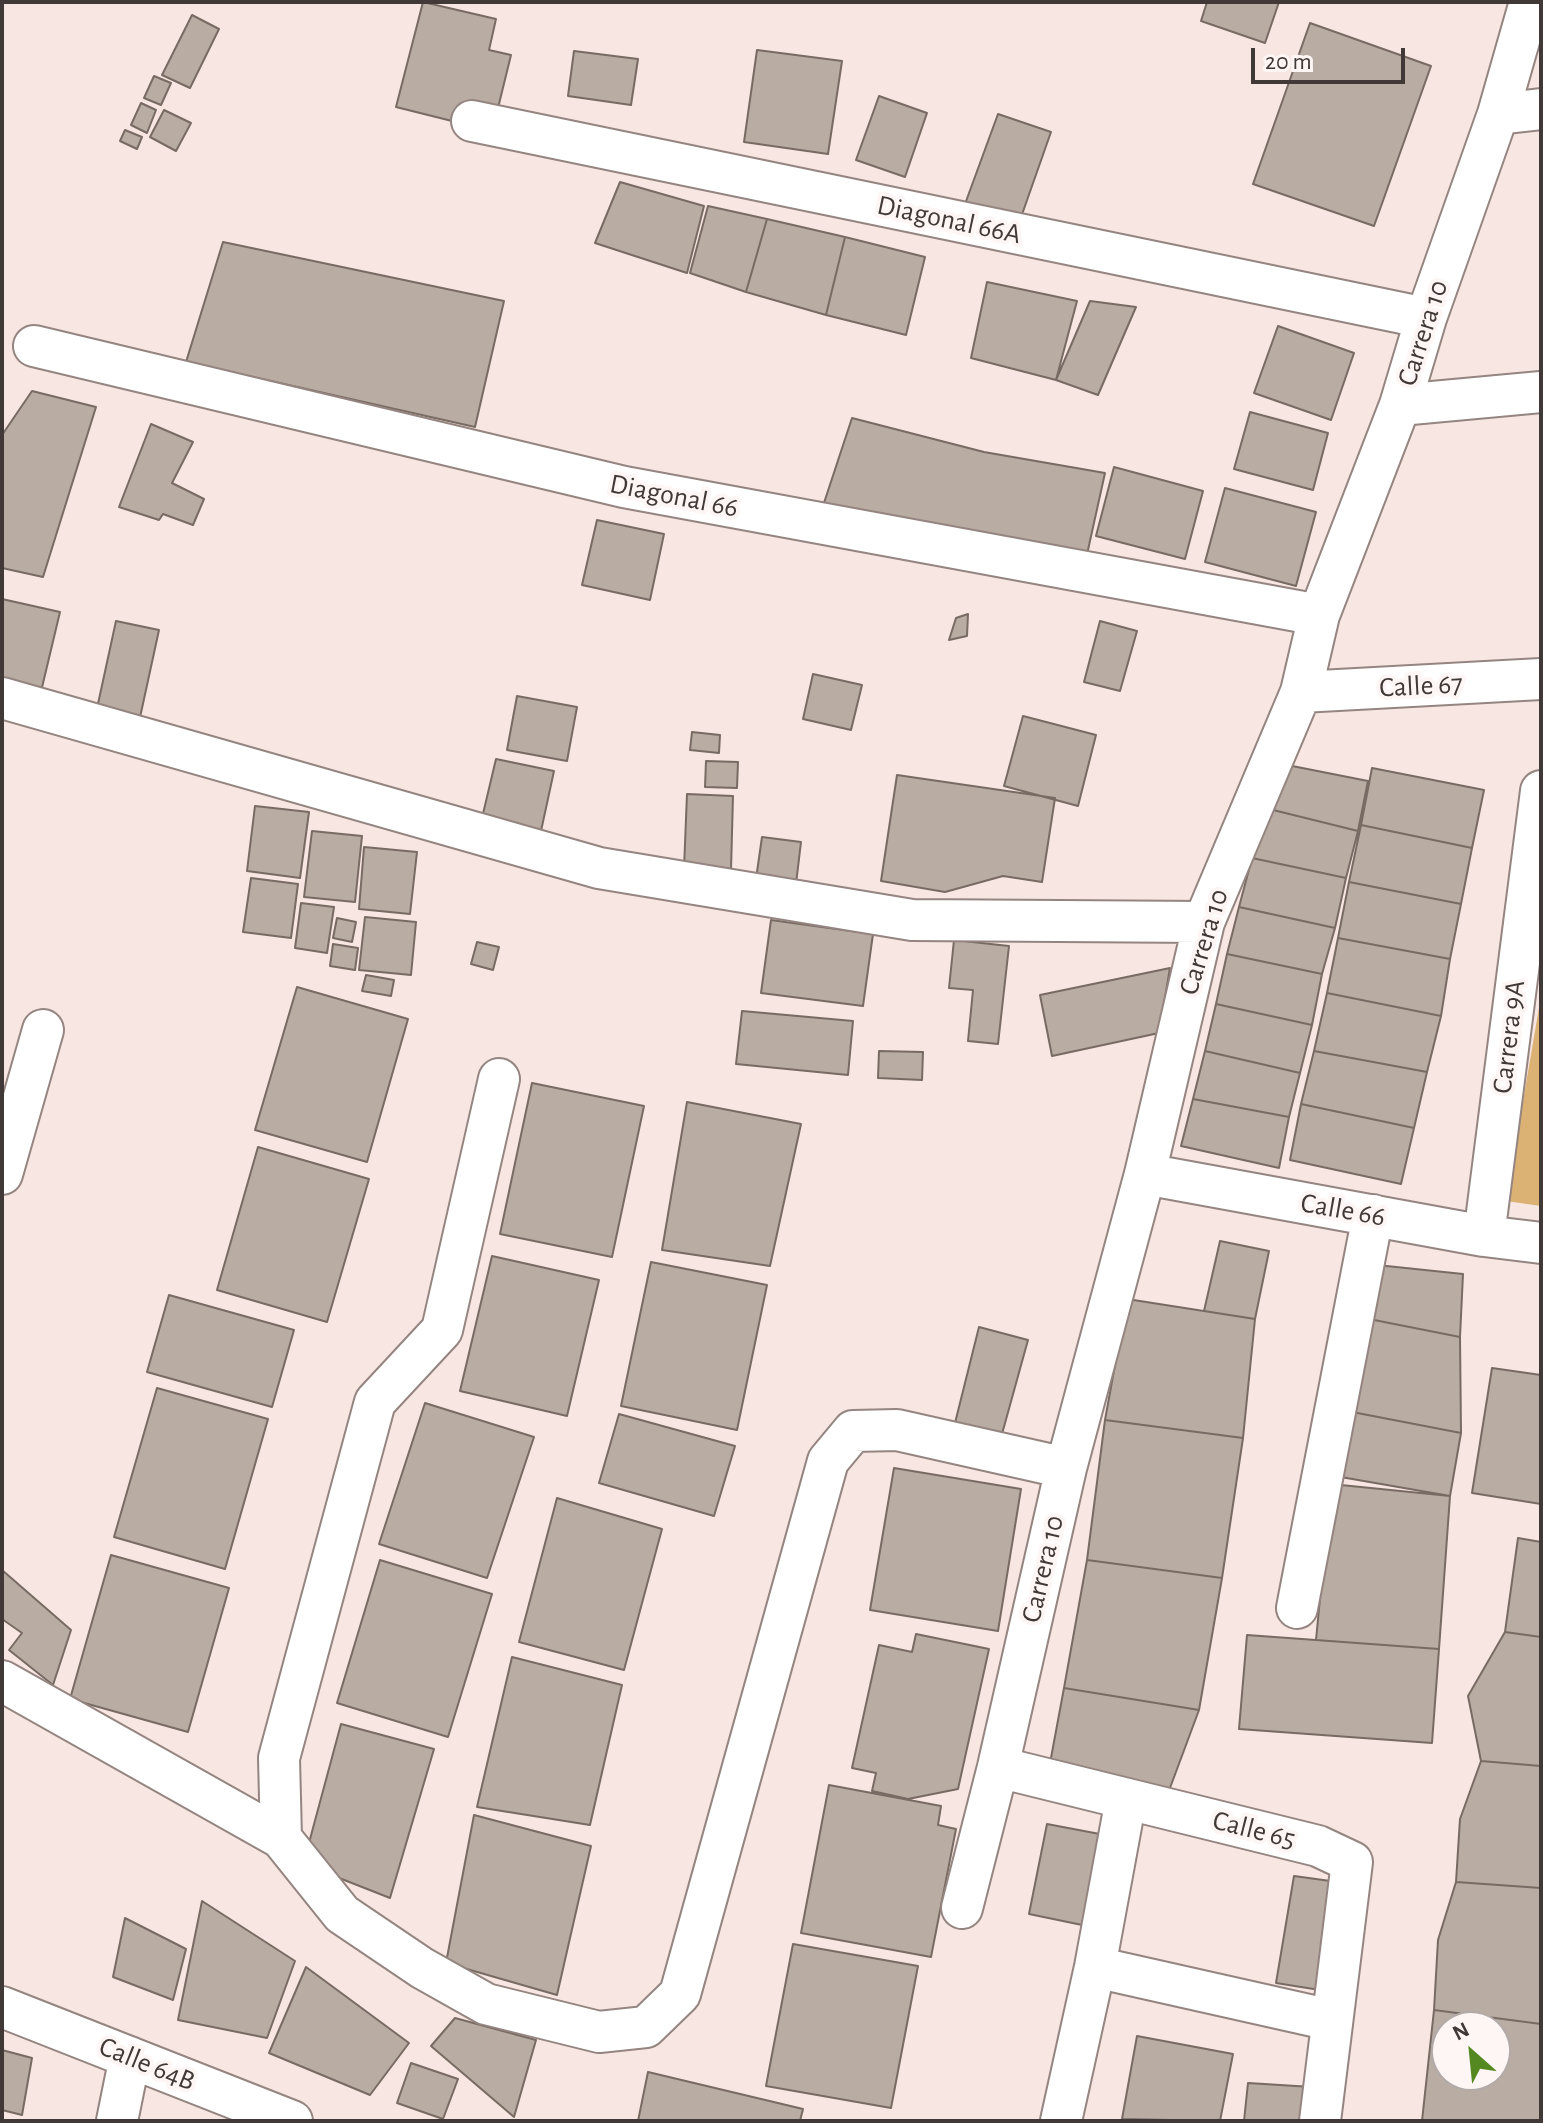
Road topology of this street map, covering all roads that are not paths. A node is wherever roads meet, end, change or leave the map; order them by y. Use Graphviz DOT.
graph roads {
  1 [pos="1530,2"];
  2 [pos="1541,109"];
  3 [pos="1498,114"];
  4 [pos="472,121"];
  5 [pos="1426,318"];
  6 [pos="34,346"];
  7 [pos="1541,392"];
  8 [pos="1400,405"];
  9 [pos="1319,615"];
  10 [pos="1541,679"];
  11 [pos="1301,692"];
  12 [pos="2,698"];
  13 [pos="1541,791"];
  14 [pos="1532,921"];
  15 [pos="1204,922"];
  16 [pos="43,1030"];
  17 [pos="499,1079"];
  18 [pos="2,1174"];
  19 [pos="1145,1174"];
  20 [pos="1373,1215"];
  21 [pos="1484,1236"];
  22 [pos="1541,1243"];
  23 [pos="1066,1468"];
  24 [pos="1297,1608"];
  25 [pos="2,1681"];
  26 [pos="998,1767"];
  27 [pos="1126,1799"];
  28 [pos="281,1838"];
  29 [pos="962,1908"];
  30 [pos="1095,1967"];
  31 [pos="2,2007"];
  32 [pos="1331,2020"];
  33 [pos="130,2057"];
  34 [pos="117,2121"];
  35 [pos="292,2121"];
  36 [pos="1061,2121"];
  37 [pos="1320,2121"];
  1 -- 3 [label="street, Carrera 10"];
  2 -- 3 [label="street"];
  3 -- 5 [label="street, Carrera 10"];
  4 -- 5 [label="street, Diagonal 66A"];
  5 -- 8 [label="street, Carrera 10"];
  6 -- 9 [label="street, Diagonal 66"];
  7 -- 8 [label="street"];
  8 -- 9 [label="street, Carrera 10"];
  9 -- 11 [label="street, Carrera 10"];
  10 -- 11 [label="street, Calle 67"];
  11 -- 15 [label="street, Carrera 10"];
  12 -- 15 [label="street"];
  13 -- 14 [label="street, Carrera 9A"];
  14 -- 21 [label="street, Carrera 9A"];
  15 -- 19 [label="street, Carrera 10"];
  16 -- 18 [label="street"];
  17 -- 28 [label="street"];
  19 -- 20 [label="street, Calle 66"];
  19 -- 23 [label="street, Carrera 10"];
  20 -- 21 [label="street, Calle 66"];
  20 -- 24 [label="street"];
  21 -- 22 [label="street, Calle 66"];
  23 -- 26 [label="street, Carrera 10"];
  23 -- 28 [label="street"];
  25 -- 28 [label="street"];
  26 -- 27 [label="street, Calle 65"];
  26 -- 29 [label="street, Carrera 10"];
  27 -- 30 [label="street"];
  27 -- 32 [label="street, Calle 65"];
  30 -- 32 [label="street"];
  30 -- 36 [label="street"];
  31 -- 33 [label="street, Calle 64B"];
  32 -- 37 [label="street"];
  33 -- 34 [label="street"];
  33 -- 35 [label="street, Calle 64B"];
}
